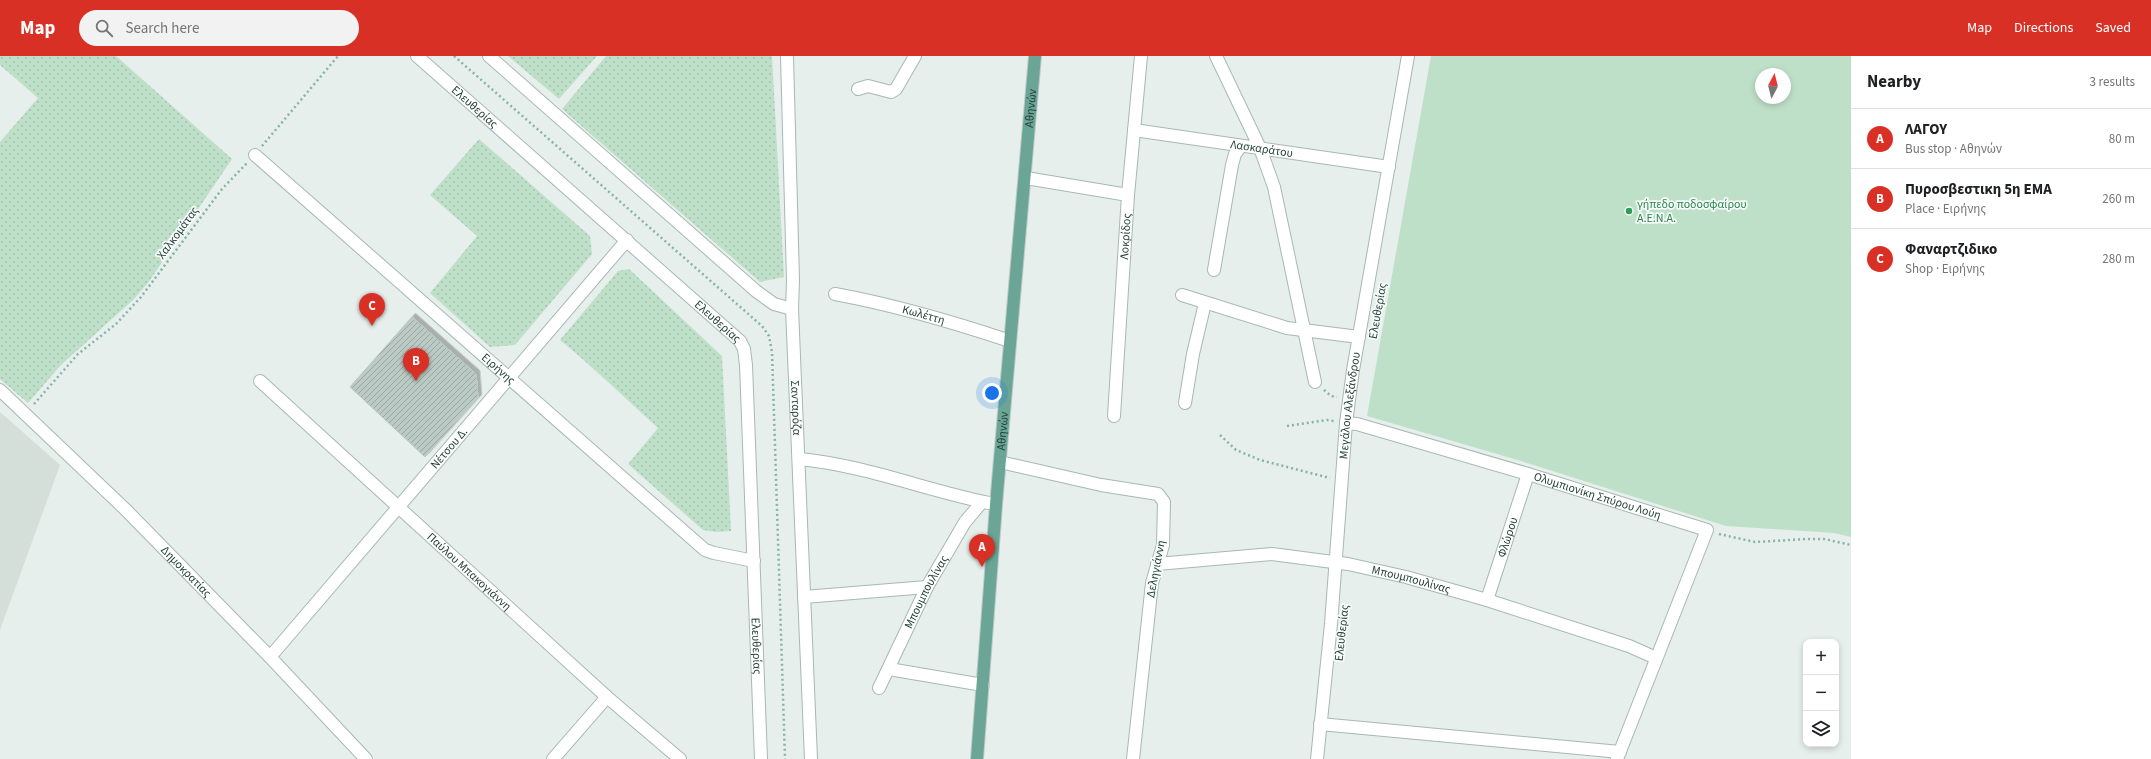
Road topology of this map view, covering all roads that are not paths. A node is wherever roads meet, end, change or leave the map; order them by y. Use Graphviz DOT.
graph roads {
  1 [pos="417,56"];
  2 [pos="489,56"];
  3 [pos="787,56"];
  4 [pos="915,56"];
  5 [pos="1035,56"];
  6 [pos="1141,56"];
  7 [pos="1216,56"];
  8 [pos="1408,56"];
  9 [pos="858,89"];
  10 [pos="1134,130"];
  11 [pos="1241,146"];
  12 [pos="1260,148"];
  13 [pos="255,155"];
  14 [pos="1388,167"];
  15 [pos="1026,178"];
  16 [pos="1128,195"];
  17 [pos="627,240"];
  18 [pos="1214,270"];
  19 [pos="835,294"];
  20 [pos="1182,295"];
  21 [pos="1205,303"];
  22 [pos="792,309"];
  23 [pos="1305,331"];
  24 [pos="1359,337"];
  25 [pos="1010,342"];
  26 [pos="509,376"];
  27 [pos="260,381"];
  28 [pos="1315,382"];
  29 [pos="0,390"];
  30 [pos="1185,403"];
  31 [pos="1114,416"];
  32 [pos="1346,423"];
  33 [pos="799,459"];
  34 [pos="1000,462"];
  35 [pos="1528,474"];
  36 [pos="982,502"];
  37 [pos="996,505"];
  38 [pos="397,508"];
  39 [pos="754,561"];
  40 [pos="1335,562"];
  41 [pos="1157,564"];
  42 [pos="927,587"];
  43 [pos="804,598"];
  44 [pos="1487,600"];
  45 [pos="270,657"];
  46 [pos="1656,658"];
  47 [pos="889,669"];
  48 [pos="983,685"];
  49 [pos="878,688"];
  50 [pos="607,697"];
  51 [pos="1320,724"];
  52 [pos="1618,755"];
  53 [pos="366,759"];
  54 [pos="552,759"];
  55 [pos="680,759"];
  56 [pos="761,759"];
  57 [pos="811,759"];
  58 [pos="977,759"];
  59 [pos="1133,759"];
  60 [pos="1317,759"];
  1 -- 17 [label="street, Ελευθερίας"];
  2 -- 22 [label="street"];
  3 -- 22 [label="street, Σανταρόζα"];
  4 -- 9 [label="street"];
  5 -- 15 [label="main road, Αθηνών"];
  6 -- 10 [label="street, Λοκρίδος"];
  7 -- 12 [label="street"];
  8 -- 14 [label="street, Μεγάλου Αλεξάνδρου"];
  10 -- 11 [label="street, Λασκαράτου"];
  10 -- 16 [label="street, Λοκρίδος"];
  11 -- 12 [label="street, Λασκαράτου"];
  11 -- 18 [label="street"];
  12 -- 14 [label="street, Λασκαράτου"];
  12 -- 23 [label="street"];
  13 -- 26 [label="street, Ειρήνης"];
  14 -- 24 [label="street, Μεγάλου Αλεξάνδρου"];
  15 -- 16 [label="street"];
  15 -- 25 [label="main road, Αθηνών"];
  16 -- 31 [label="street, Λοκρίδος"];
  17 -- 26 [label="street, Νέτσου Δ."];
  17 -- 39 [label="street, Ελευθερίας"];
  19 -- 25 [label="street, Κωλέττη"];
  20 -- 21 [label="street"];
  21 -- 23 [label="street"];
  21 -- 30 [label="street"];
  22 -- 33 [label="street, Σανταρόζα"];
  23 -- 24 [label="street"];
  23 -- 28 [label="street"];
  24 -- 32 [label="street, Μεγάλου Αλεξάνδρου"];
  25 -- 34 [label="main road, Αθηνών"];
  26 -- 38 [label="street, Νέτσου Δ."];
  26 -- 39 [label="street, Ειρήνης"];
  27 -- 38 [label="street, Παύλου Μπακογιάννη"];
  29 -- 45 [label="street, Δημοκρατίας"];
  32 -- 35 [label="street, Ολυμπιονίκη Σπύρου Λούη"];
  32 -- 40 [label="street, Μεγάλου Αλεξάνδρου"];
  33 -- 36 [label="street"];
  33 -- 43 [label="street, Σανταρόζα"];
  34 -- 37 [label="main road, Αθηνών"];
  34 -- 41 [label="street, Δεληγιάννη"];
  35 -- 44 [label="street, Φλώρου"];
  35 -- 46 [label="street, Ολυμπιονίκη Σπύρου Λούη"];
  36 -- 37 [label="street"];
  36 -- 42 [label="street, Μπουμπουλίνας"];
  37 -- 48 [label="main road, Αθηνών"];
  38 -- 45 [label="street, Νέτσου Δ."];
  38 -- 50 [label="street, Παύλου Μπακογιάννη"];
  39 -- 56 [label="street, Ελευθερίας"];
  40 -- 41 [label="street, Μπουμπουλίνας"];
  40 -- 44 [label="street, Μπουμπουλίνας"];
  40 -- 51 [label="street, Μεγάλου Αλεξάνδρου"];
  41 -- 59 [label="street, Δεληγιάννη"];
  42 -- 43 [label="street"];
  42 -- 47 [label="street, Μπουμπουλίνας"];
  43 -- 57 [label="street, Σανταρόζα"];
  44 -- 46 [label="street, Μπουμπουλίνας"];
  45 -- 53 [label="street, Δημοκρατίας"];
  46 -- 52 [label="street"];
  47 -- 48 [label="street"];
  47 -- 49 [label="street, Μπουμπουλίνας"];
  48 -- 58 [label="main road, Αθηνών"];
  50 -- 54 [label="street"];
  50 -- 55 [label="street, Παύλου Μπακογιάννη"];
  51 -- 52 [label="street"];
  51 -- 60 [label="street, Μεγάλου Αλεξάνδρου"];
}
